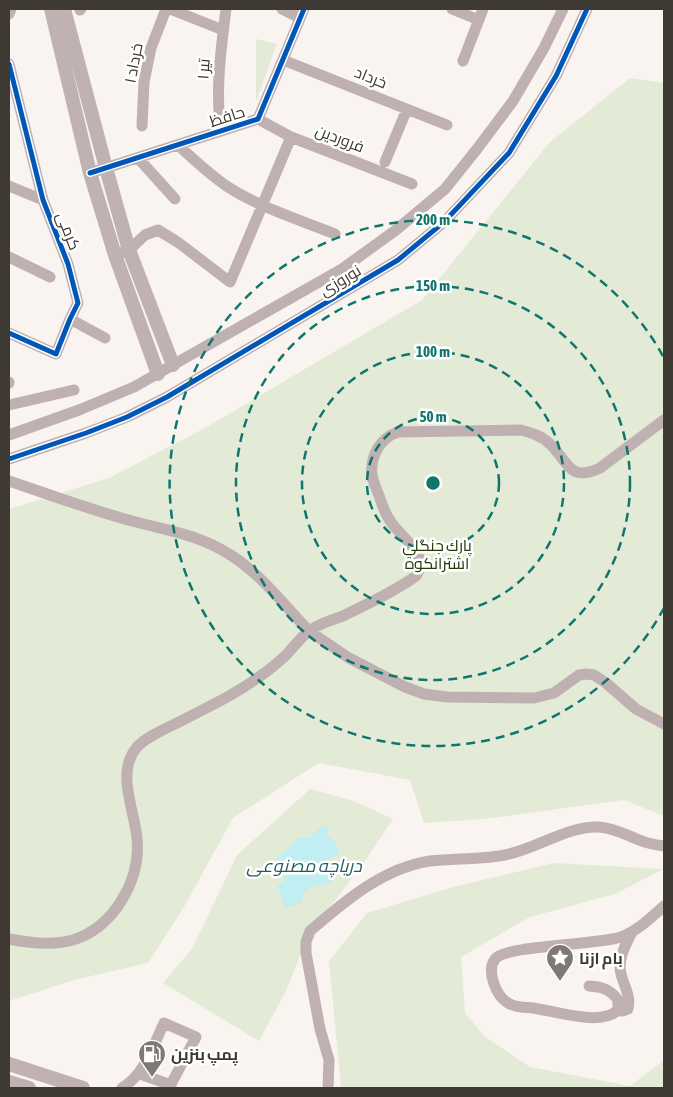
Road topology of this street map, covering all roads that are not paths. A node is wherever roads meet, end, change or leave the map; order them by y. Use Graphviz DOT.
graph roads {
  1 [pos="11,9"];
  2 [pos="51,9"];
  3 [pos="64,9"];
  4 [pos="166,9"];
  5 [pos="170,9"];
  6 [pos="226,9"];
  7 [pos="282,9"];
  8 [pos="452,9"];
  9 [pos="563,9"];
  10 [pos="587,9"];
  11 [pos="302,13"];
  12 [pos="9,14"];
  13 [pos="481,14"];
  14 [pos="223,30"];
  15 [pos="284,60"];
  16 [pos="463,61"];
  17 [pos="9,64"];
  18 [pos="407,109"];
  19 [pos="258,119"];
  20 [pos="447,125"];
  21 [pos="142,126"];
  22 [pos="221,131"];
  23 [pos="291,137"];
  24 [pos="178,145"];
  25 [pos="138,158"];
  26 [pos="385,162"];
  27 [pos="106,168"];
  28 [pos="90,173"];
  29 [pos="412,184"];
  30 [pos="9,186"];
  31 [pos="175,199"];
  32 [pos="43,200"];
  33 [pos="263,205"];
  34 [pos="334,234"];
  35 [pos="129,250"];
  36 [pos="115,255"];
  37 [pos="9,257"];
  38 [pos="50,277"];
  39 [pos="70,318"];
  40 [pos="253,320"];
  41 [pos="9,333"];
  42 [pos="104,338"];
  43 [pos="264,339"];
  44 [pos="173,365"];
  45 [pos="158,374"];
  46 [pos="74,390"];
  47 [pos="9,405"];
  48 [pos="664,420"];
  49 [pos="9,435"];
  50 [pos="9,459"];
  51 [pos="9,481"];
  52 [pos="309,631"];
  53 [pos="664,724"];
  54 [pos="664,846"];
  55 [pos="664,906"];
  56 [pos="632,932"];
  57 [pos="9,939"];
  58 [pos="589,986"];
  59 [pos="618,1010"];
  60 [pos="9,1064"];
  61 [pos="140,1074"];
  62 [pos="9,1082"];
  63 [pos="170,1087"];
  64 [pos="29,1088"];
  65 [pos="83,1088"];
  66 [pos="122,1088"];
  67 [pos="328,1088"];
  1 -- 12 [label="street"];
  2 -- 28 [label="main road"];
  3 -- 27 [label="main road"];
  4 -- 21 [label="street, خرداد ۱"];
  5 -- 14 [label="street"];
  6 -- 14 [label="street, تیر ۱"];
  7 -- 11 [label="street"];
  8 -- 13 [label="street"];
  9 -- 40 [label="street, نوروزی"];
  10 -- 43 [label="street, نوروزی"];
  11 -- 15 [label="street, حافظ"];
  13 -- 16 [label="street"];
  14 -- 22 [label="street, تیر ۱"];
  15 -- 18 [label="street, خرداد"];
  15 -- 19 [label="street, حافظ"];
  17 -- 32 [label="street, کرمی"];
  18 -- 20 [label="street, خرداد"];
  18 -- 26 [label="street"];
  19 -- 22 [label="street, حافظ"];
  19 -- 23 [label="street, فروردین"];
  22 -- 24 [label="street, حافظ"];
  23 -- 29 [label="street, فروردین"];
  23 -- 33 [label="street"];
  24 -- 25 [label="street, حافظ"];
  24 -- 33 [label="street"];
  25 -- 27 [label="street, حافظ"];
  25 -- 31 [label="street"];
  27 -- 28 [label="street, حافظ"];
  27 -- 35 [label="main road"];
  28 -- 36 [label="main road"];
  30 -- 32 [label="street"];
  32 -- 39 [label="street, کرمی"];
  33 -- 34 [label="street"];
  33 -- 35 [label="street"];
  35 -- 36 [label="street"];
  35 -- 44 [label="main road"];
  36 -- 45 [label="main road"];
  37 -- 38 [label="street"];
  39 -- 41 [label="street, کرمی"];
  39 -- 42 [label="street"];
  40 -- 43 [label="street"];
  40 -- 44 [label="street, نوروزی"];
  43 -- 50 [label="street, نوروزی"];
  44 -- 45 [label="street, نوروزی"];
  45 -- 49 [label="street, نوروزی"];
  46 -- 47 [label="street"];
  48 -- 52 [label="street"];
  51 -- 52 [label="street"];
  52 -- 53 [label="street"];
  52 -- 57 [label="street"];
  54 -- 67 [label="street"];
  55 -- 56 [label="street"];
  56 -- 59 [label="street"];
  56 -- 59 [label="street"];
  58 -- 59 [label="street"];
  60 -- 65 [label="main road"];
  61 -- 63 [label="street"];
  61 -- 63 [label="street"];
  61 -- 66 [label="street"];
  62 -- 64 [label="main road"];
}
